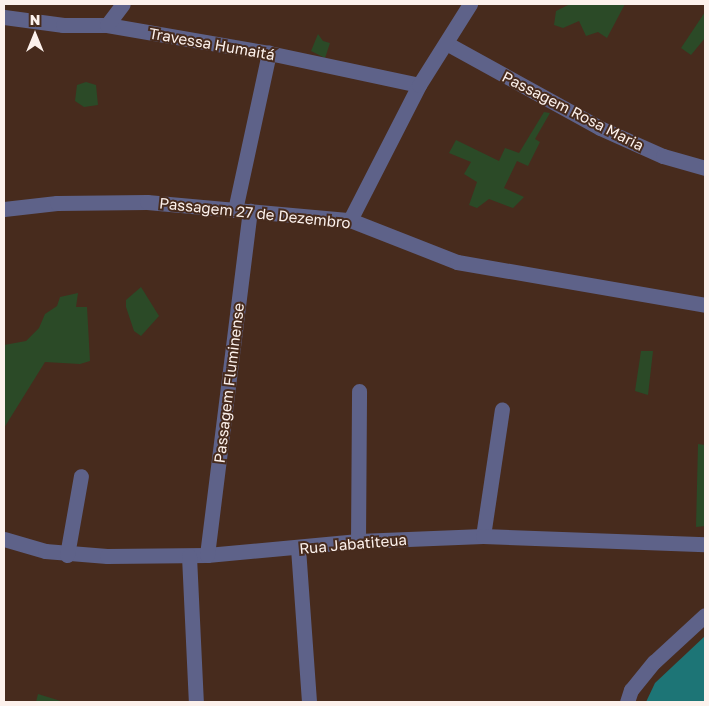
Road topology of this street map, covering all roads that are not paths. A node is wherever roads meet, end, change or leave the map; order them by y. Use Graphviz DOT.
graph roads {
  1 [pos="123,4"];
  2 [pos="470,4"];
  3 [pos="4,17"];
  4 [pos="107,25"];
  5 [pos="446,43"];
  6 [pos="269,53"];
  7 [pos="419,85"];
  8 [pos="705,168"];
  9 [pos="4,210"];
  10 [pos="235,210"];
  11 [pos="250,212"];
  12 [pos="350,220"];
  13 [pos="705,305"];
  14 [pos="359,391"];
  15 [pos="502,409"];
  16 [pos="81,476"];
  17 [pos="483,536"];
  18 [pos="4,539"];
  19 [pos="358,541"];
  20 [pos="705,544"];
  21 [pos="298,548"];
  22 [pos="67,555"];
  23 [pos="189,556"];
  24 [pos="207,556"];
  25 [pos="705,615"];
  26 [pos="196,702"];
  27 [pos="309,702"];
  28 [pos="627,702"];
  1 -- 4 [label="street"];
  2 -- 5 [label="street"];
  3 -- 4 [label="street, Travessa Humaitá"];
  4 -- 6 [label="street, Travessa Humaitá"];
  5 -- 7 [label="street"];
  5 -- 8 [label="street, Passagem Rosa Maria"];
  6 -- 7 [label="street, Travessa Humaitá"];
  6 -- 10 [label="street"];
  7 -- 12 [label="street"];
  9 -- 10 [label="street, Passagem 27 de Dezembro"];
  10 -- 11 [label="street, Passagem 27 de Dezembro"];
  11 -- 12 [label="street, Passagem 27 de Dezembro"];
  11 -- 24 [label="street, Passagem Fluminense"];
  12 -- 13 [label="street, Passagem 27 de Dezembro"];
  14 -- 19 [label="street"];
  15 -- 17 [label="street"];
  16 -- 22 [label="street"];
  17 -- 19 [label="street, Rua Jabatiteua"];
  17 -- 20 [label="street, Rua Jabatiteua"];
  18 -- 22 [label="street, Rua Jabatiteua"];
  19 -- 21 [label="street, Rua Jabatiteua"];
  21 -- 24 [label="street, Rua Jabatiteua"];
  21 -- 27 [label="street"];
  22 -- 23 [label="street, Rua Jabatiteua"];
  23 -- 24 [label="street, Rua Jabatiteua"];
  23 -- 26 [label="street"];
  25 -- 28 [label="street"];
}
